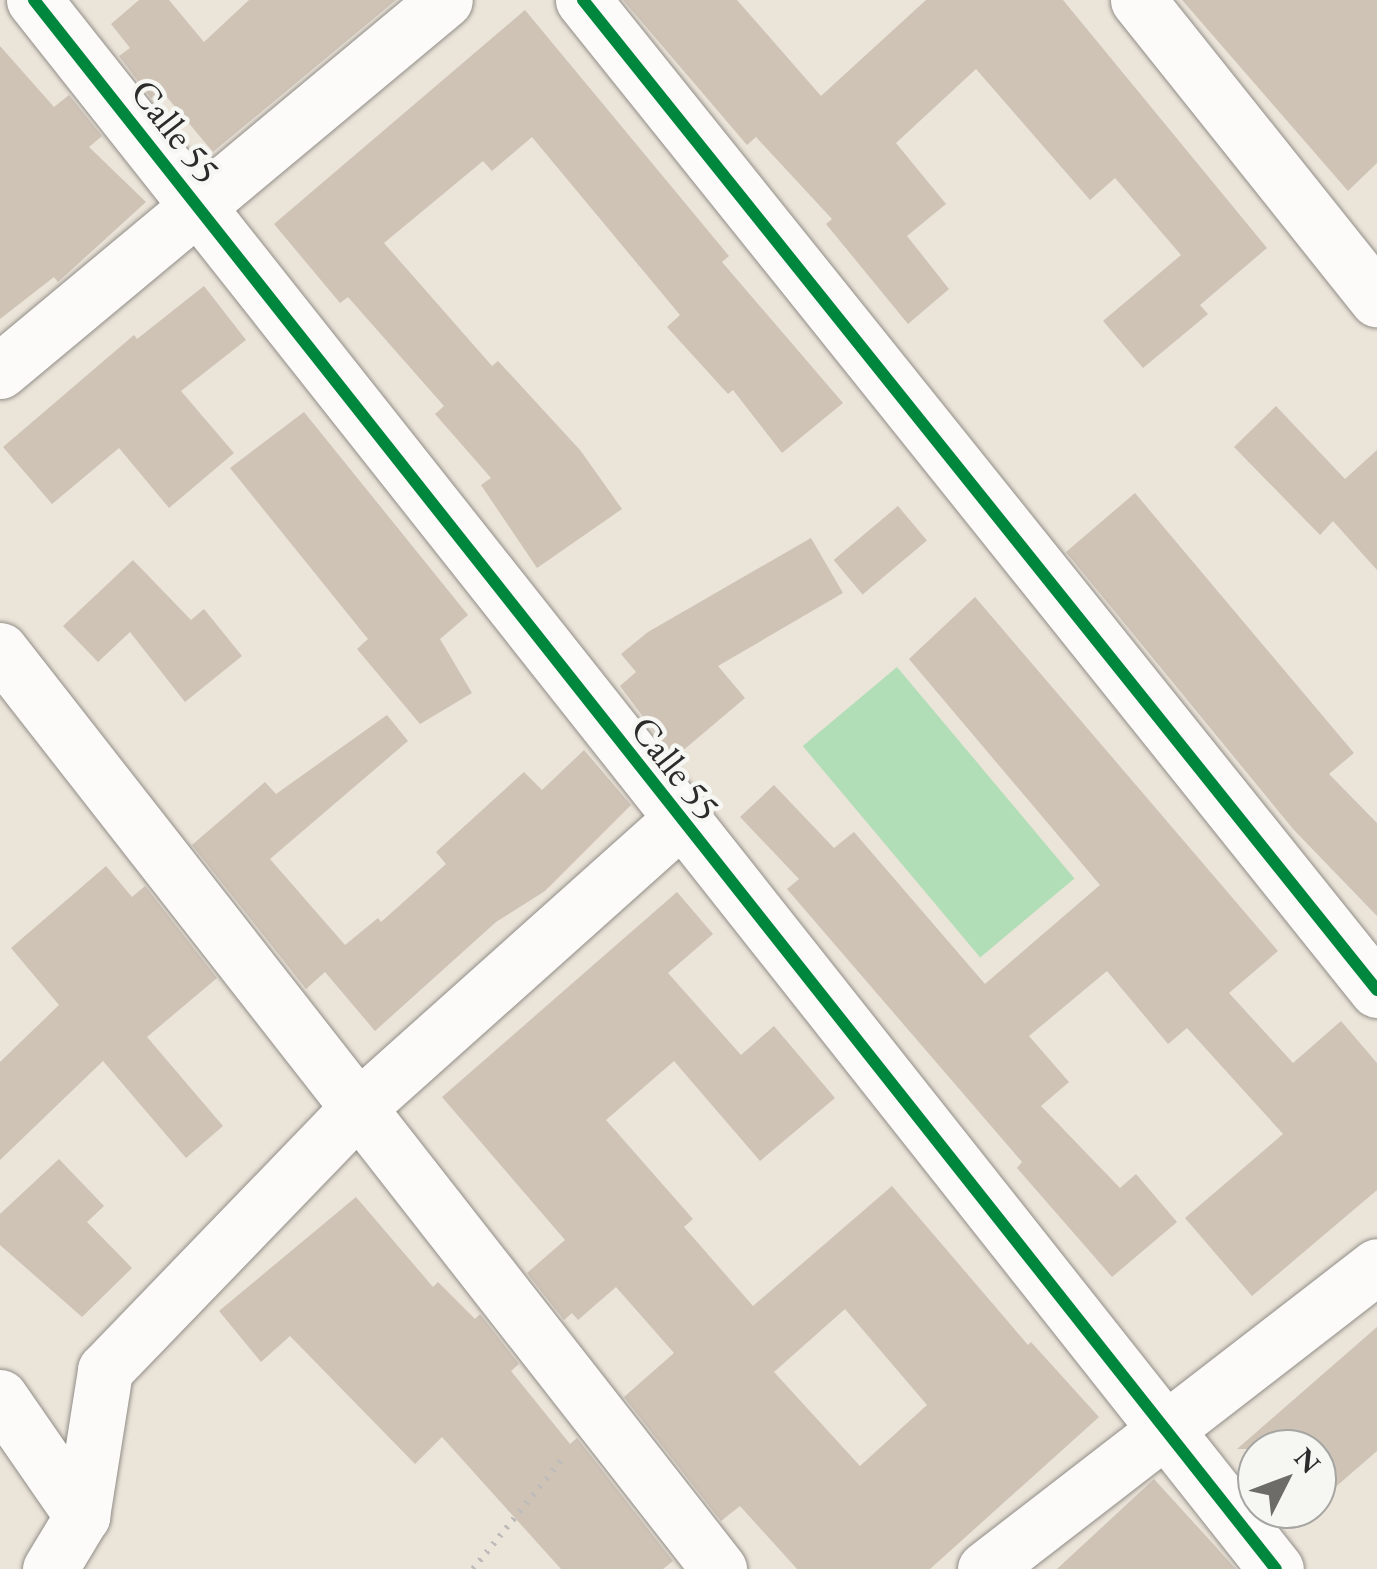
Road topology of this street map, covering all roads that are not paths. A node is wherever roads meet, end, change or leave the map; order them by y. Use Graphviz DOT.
graph roads {
  1 [pos="34,0"];
  2 [pos="445,0"];
  3 [pos="583,0"];
  4 [pos="1138,0"];
  5 [pos="197,205"];
  6 [pos="1377,299"];
  7 [pos="0,371"];
  8 [pos="0,650"];
  9 [pos="679,821"];
  10 [pos="1377,990"];
  11 [pos="359,1107"];
  12 [pos="1377,1266"];
  13 [pos="0,1397"];
  14 [pos="1161,1430"];
  15 [pos="82,1516"];
  16 [pos="50,1569"];
  17 [pos="719,1569"];
  18 [pos="985,1569"];
  19 [pos="1276,1569"];
  1 -- 5 [label="street, Calle 55"];
  2 -- 5 [label="street"];
  3 -- 10 [label="street"];
  4 -- 6 [label="street"];
  5 -- 7 [label="street"];
  5 -- 9 [label="street, Calle 55"];
  8 -- 11 [label="street"];
  9 -- 11 [label="street"];
  9 -- 14 [label="street, Calle 55"];
  11 -- 15 [label="street"];
  11 -- 17 [label="street"];
  12 -- 14 [label="street"];
  13 -- 15 [label="street"];
  14 -- 18 [label="street"];
  14 -- 19 [label="street, Calle 55"];
  15 -- 16 [label="street"];
}
